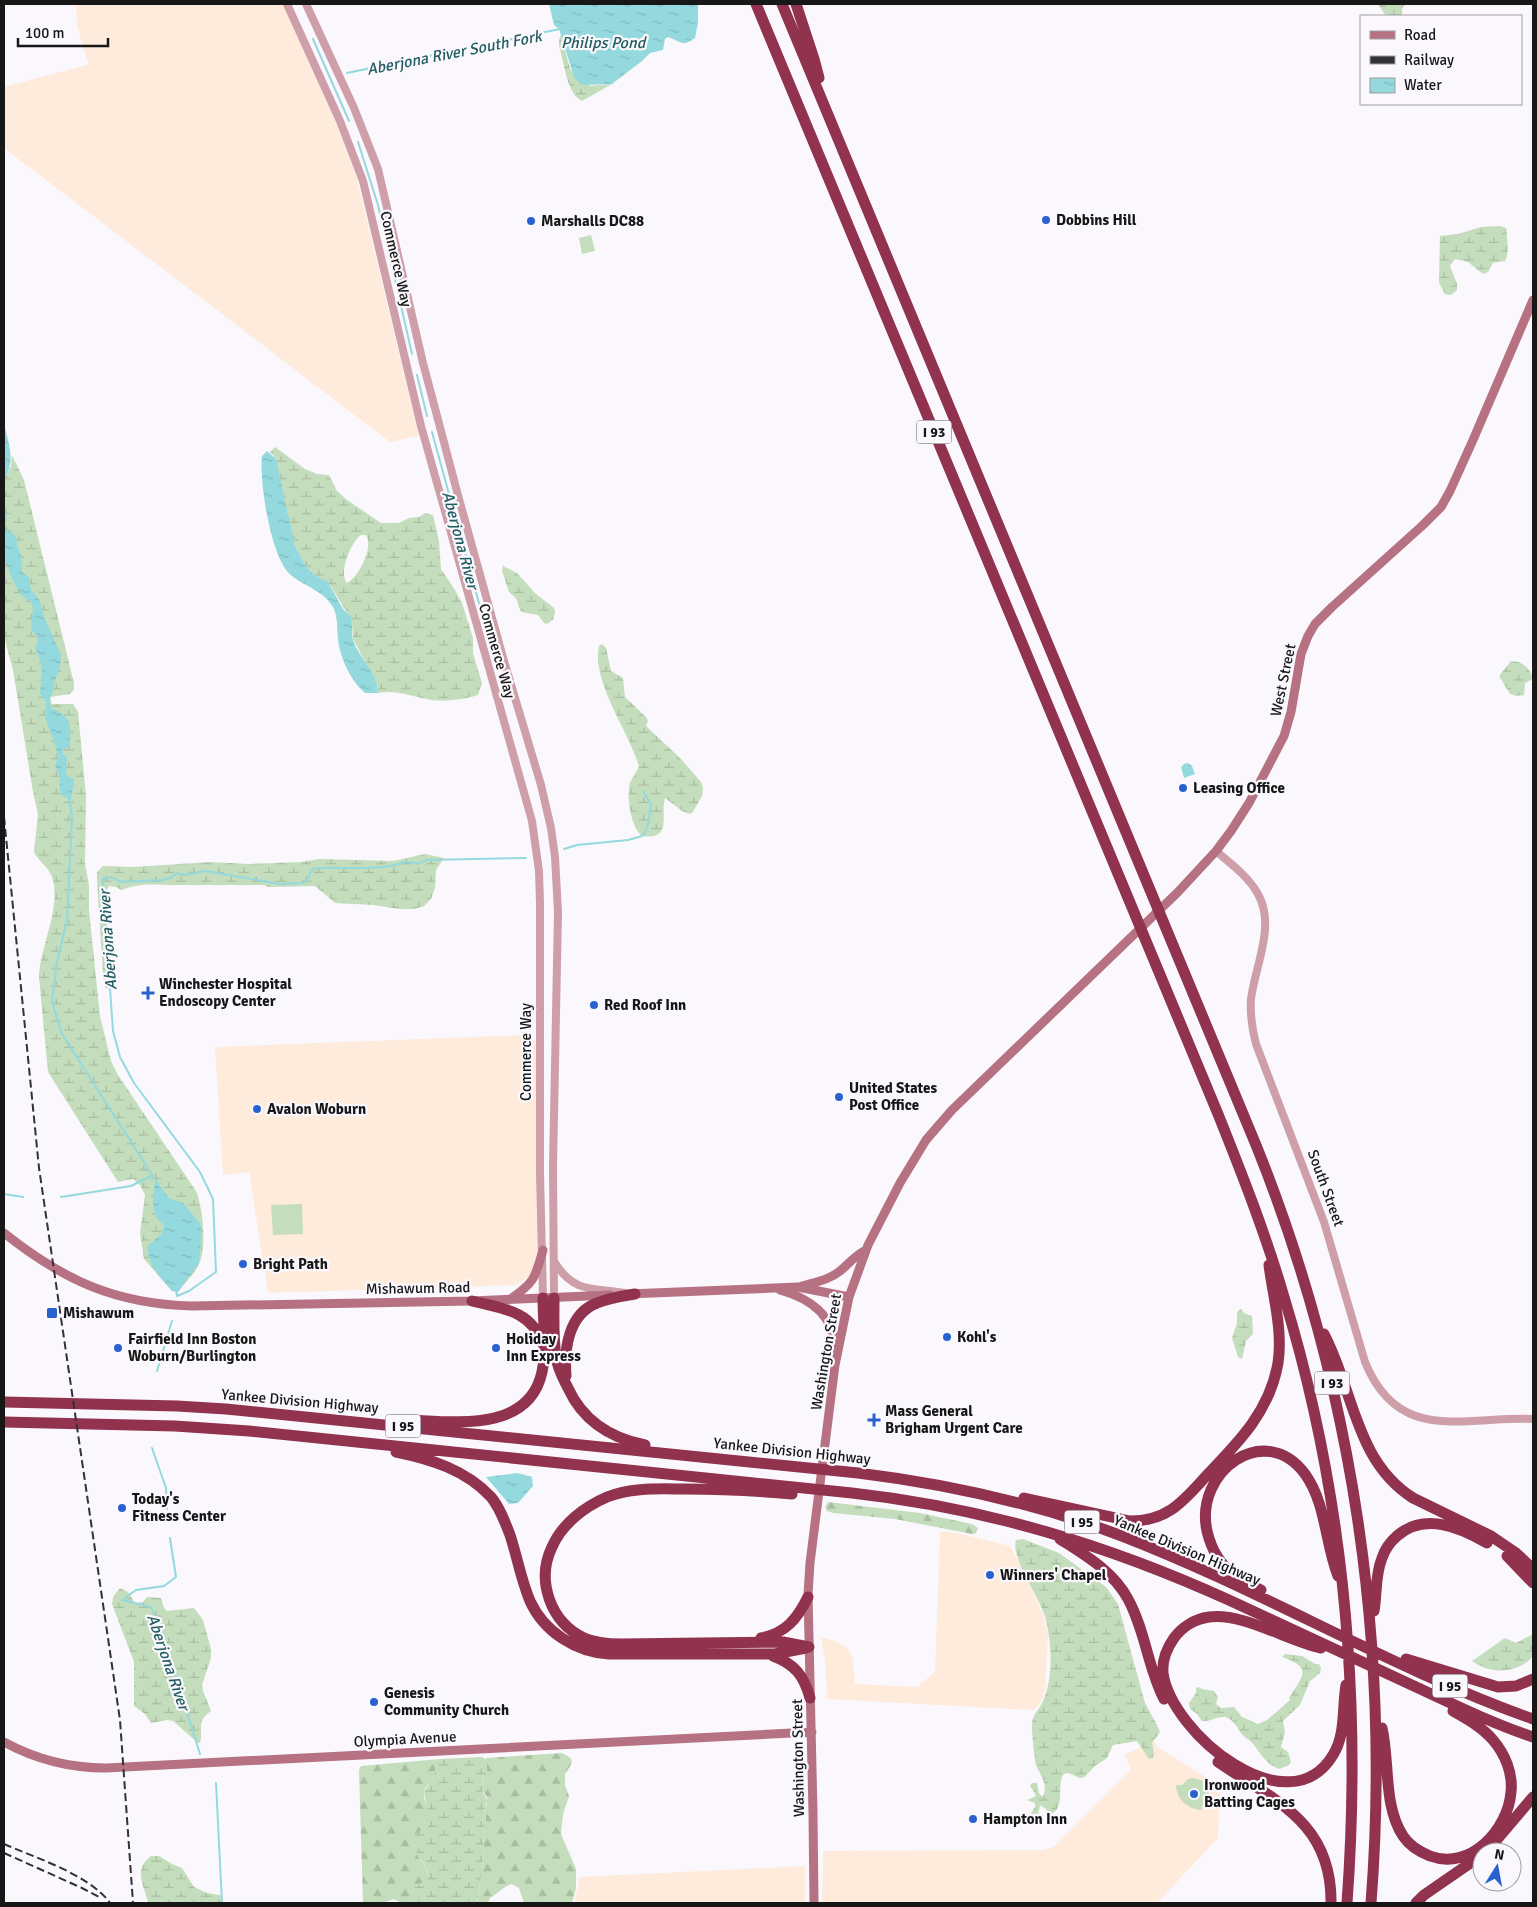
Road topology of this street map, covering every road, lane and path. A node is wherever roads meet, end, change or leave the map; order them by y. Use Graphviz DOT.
graph roads {
  1 [pos="288,4"];
  2 [pos="306,4"];
  3 [pos="756,4"];
  4 [pos="782,4"];
  5 [pos="796,4"];
  6 [pos="827,111"];
  7 [pos="1533,300"];
  8 [pos="1216,851"];
  9 [pos="1087,980"];
  10 [pos="4,1233"];
  11 [pos="1266,1241"];
  12 [pos="543,1250"];
  13 [pos="866,1250"];
  14 [pos="554,1263"];
  15 [pos="798,1287"];
  16 [pos="768,1288"];
  17 [pos="635,1294"];
  18 [pos="549,1298"];
  19 [pos="849,1298"];
  20 [pos="509,1300"];
  21 [pos="472,1301"];
  22 [pos="1315,1317"];
  23 [pos="543,1352"];
  24 [pos="834,1365"];
  25 [pos="568,1388"];
  26 [pos="4,1402"];
  27 [pos="302,1416"];
  28 [pos="1533,1419"];
  29 [pos="4,1422"];
  30 [pos="335,1440"];
  31 [pos="715,1458"];
  32 [pos="946,1486"];
  33 [pos="874,1495"];
  34 [pos="1045,1530"];
  35 [pos="1533,1569"];
  36 [pos="1533,1583"];
  37 [pos="1344,1590"];
  38 [pos="808,1597"];
  39 [pos="1298,1615"];
  40 [pos="1372,1630"];
  41 [pos="736,1643"];
  42 [pos="809,1647"];
  43 [pos="1368,1648"];
  44 [pos="1340,1652"];
  45 [pos="764,1654"];
  46 [pos="1349,1679"];
  47 [pos="1533,1679"];
  48 [pos="1409,1684"];
  49 [pos="810,1698"];
  50 [pos="1376,1704"];
  51 [pos="1533,1719"];
  52 [pos="812,1732"];
  53 [pos="1533,1737"];
  54 [pos="4,1742"];
  55 [pos="1533,1797"];
  56 [pos="1495,1842"];
  57 [pos="1472,1863"];
  58 [pos="814,1903"];
  59 [pos="1331,1903"];
  60 [pos="1347,1903"];
  61 [pos="1371,1903"];
  62 [pos="1416,1903"];
  1 -- 12 [label="street, Commerce Way"];
  2 -- 14 [label="street, Commerce Way"];
  3 -- 11 [label="highway, I 93"];
  4 -- 6 [label="highway, I 93"];
  5 -- 6 [label="highway"];
  6 -- 22 [label="highway, I 93"];
  7 -- 8 [label="main road, West Street"];
  8 -- 9 [label="main road, West Street"];
  8 -- 28 [label="street, South Street"];
  9 -- 13 [label="main road, Washington Street"];
  10 -- 21 [label="main road, Mishawum Road"];
  11 -- 32 [label="highway"];
  11 -- 37 [label="highway, I 93"];
  12 -- 18 [label="street, Commerce Way"];
  12 -- 20 [label="main road"];
  13 -- 15 [label="main road"];
  13 -- 19 [label="main road, Washington Street"];
  14 -- 17 [label="street"];
  14 -- 18 [label="street, Commerce Way"];
  15 -- 16 [label="main road, Mishawum Road"];
  15 -- 19 [label="main road, Mishawum Road"];
  16 -- 17 [label="main road, Mishawum Road"];
  16 -- 24 [label="main road"];
  17 -- 18 [label="main road, Mishawum Road"];
  17 -- 25 [label="highway"];
  18 -- 20 [label="main road, Mishawum Road"];
  18 -- 23 [label="highway"];
  18 -- 25 [label="highway"];
  19 -- 24 [label="main road, Washington Street"];
  20 -- 21 [label="main road, Mishawum Road"];
  21 -- 23 [label="highway"];
  22 -- 35 [label="highway"];
  22 -- 40 [label="highway, I 93"];
  23 -- 27 [label="highway"];
  24 -- 38 [label="main road, Washington Street"];
  25 -- 31 [label="highway"];
  26 -- 27 [label="highway, Yankee Division Highway / I 95"];
  27 -- 31 [label="highway, Yankee Division Highway / I 95"];
  29 -- 30 [label="highway, Yankee Division Highway / I 95"];
  30 -- 33 [label="highway, Yankee Division Highway / I 95"];
  30 -- 45 [label="highway"];
  31 -- 32 [label="highway, Yankee Division Highway / I 95"];
  32 -- 39 [label="highway, Yankee Division Highway / I 95"];
  33 -- 34 [label="highway, Yankee Division Highway / I 95"];
  33 -- 41 [label="highway"];
  34 -- 44 [label="highway, Yankee Division Highway / I 95"];
  34 -- 59 [label="highway"];
  36 -- 40 [label="highway"];
  37 -- 39 [label="highway"];
  37 -- 46 [label="highway, I 93"];
  38 -- 41 [label="highway"];
  38 -- 42 [label="main road, Washington Street"];
  39 -- 43 [label="highway, Yankee Division Highway / I 95"];
  40 -- 50 [label="highway, I 93"];
  41 -- 42 [label="highway"];
  42 -- 45 [label="highway"];
  42 -- 49 [label="main road, Washington Street"];
  43 -- 47 [label="highway"];
  43 -- 51 [label="highway, Yankee Division Highway / I 95"];
  44 -- 46 [label="highway"];
  44 -- 48 [label="highway, Yankee Division Highway / I 95"];
  45 -- 49 [label="highway"];
  46 -- 60 [label="highway"];
  48 -- 50 [label="highway"];
  48 -- 53 [label="highway, Yankee Division Highway / I 95"];
  49 -- 52 [label="main road, Washington Street"];
  50 -- 61 [label="highway, I 93"];
  52 -- 54 [label="main road, Olympia Avenue"];
  52 -- 58 [label="main road, Washington Street"];
  55 -- 56 [label="highway"];
  57 -- 62 [label="highway"];
}
